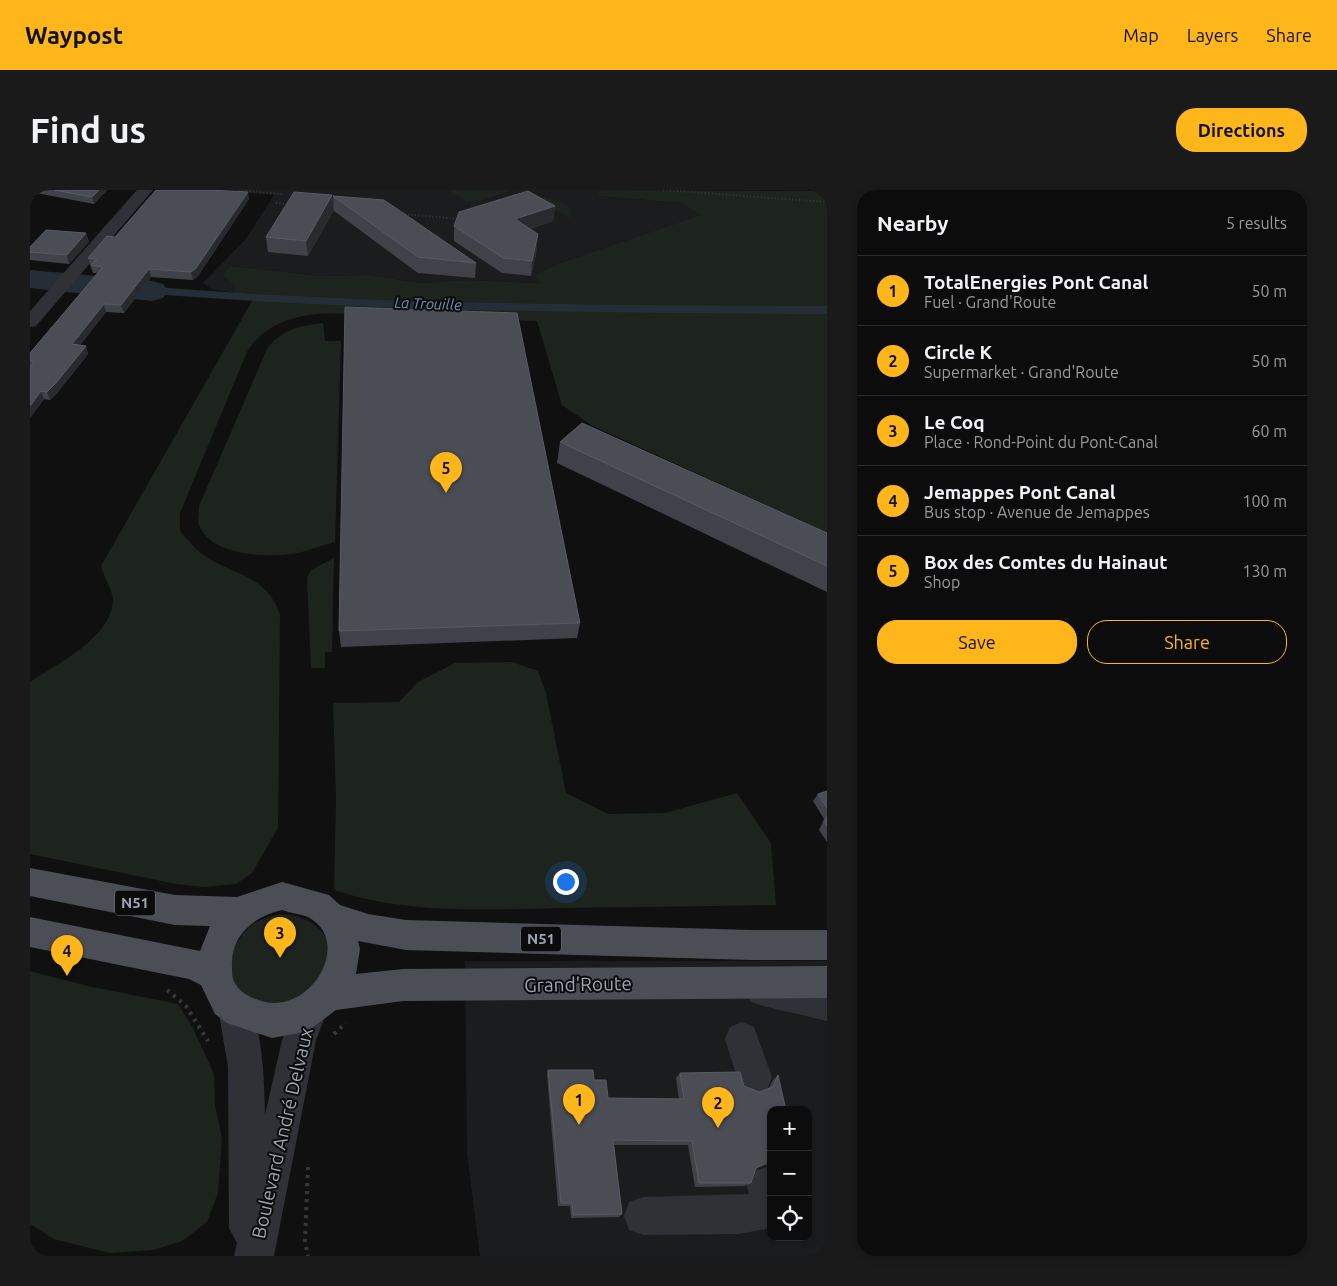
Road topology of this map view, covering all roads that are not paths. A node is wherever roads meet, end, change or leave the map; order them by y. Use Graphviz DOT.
graph roads {
  1 [pos="145,190"];
  2 [pos="30,322"];
  3 [pos="30,882"];
  4 [pos="241,912"];
  5 [pos="333,918"];
  6 [pos="30,932"];
  7 [pos="827,938"];
  8 [pos="751,945"];
  9 [pos="827,945"];
  10 [pos="215,974"];
  11 [pos="725,982"];
  12 [pos="827,982"];
  13 [pos="827,1004"];
  14 [pos="234,1008"];
  15 [pos="324,1013"];
  16 [pos="742,1039"];
  17 [pos="754,1076"];
  18 [pos="767,1201"];
  19 [pos="643,1216"];
  20 [pos="250,1256"];
  21 [pos="254,1256"];
  1 -- 2 [label="street"];
  3 -- 4 [label="main road, N51"];
  4 -- 5 [label="main road"];
  4 -- 10 [label="main road"];
  5 -- 8 [label="main road, N51"];
  5 -- 15 [label="main road"];
  6 -- 10 [label="main road"];
  7 -- 8 [label="street"];
  8 -- 9 [label="main road, N51"];
  10 -- 14 [label="main road"];
  11 -- 12 [label="main road, Grand'Route"];
  11 -- 13 [label="street"];
  11 -- 15 [label="main road, Grand'Route"];
  14 -- 15 [label="main road"];
  14 -- 20 [label="street, Boulevard André Delvaux"];
  15 -- 21 [label="street, Boulevard André Delvaux"];
  16 -- 17 [label="street"];
  18 -- 19 [label="street"];
}
